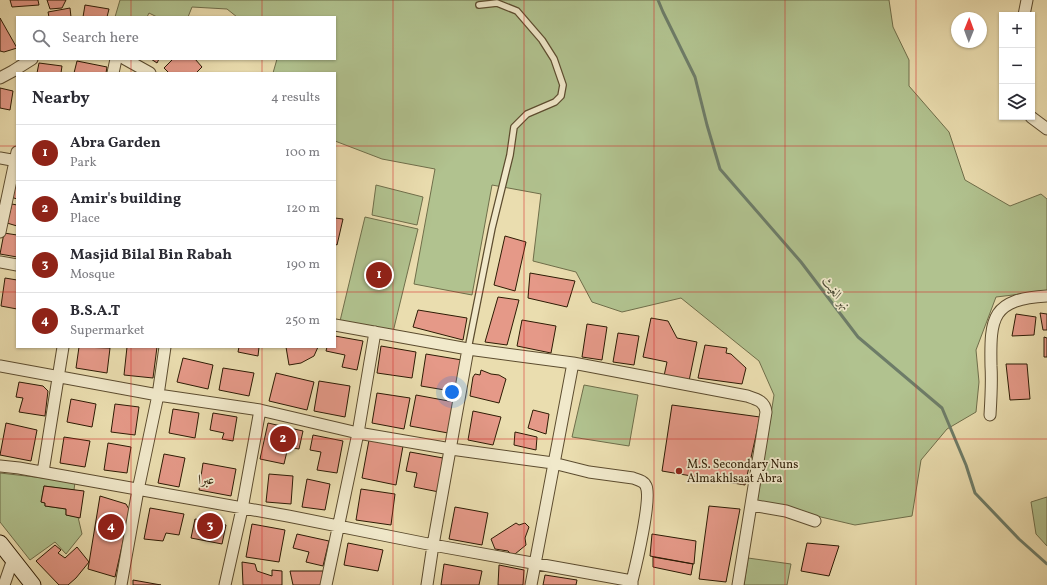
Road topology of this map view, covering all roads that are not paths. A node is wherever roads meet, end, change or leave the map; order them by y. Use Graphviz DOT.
graph roads {
  1 [pos="1028,0"];
  2 [pos="479,5"];
  3 [pos="1025,12"];
  4 [pos="116,60"];
  5 [pos="127,60"];
  6 [pos="28,65"];
  7 [pos="113,72"];
  8 [pos="148,72"];
  9 [pos="0,78"];
  10 [pos="1035,120"];
  11 [pos="1047,129"];
  12 [pos="0,158"];
  13 [pos="16,158"];
  14 [pos="0,232"];
  15 [pos="0,262"];
  16 [pos="16,265"];
  17 [pos="1047,296"];
  18 [pos="336,325"];
  19 [pos="375,332"];
  20 [pos="63,348"];
  21 [pos="166,348"];
  22 [pos="468,349"];
  23 [pos="573,363"];
  24 [pos="0,366"];
  25 [pos="58,376"];
  26 [pos="158,394"];
  27 [pos="260,410"];
  28 [pos="990,415"];
  29 [pos="358,432"];
  30 [pos="451,449"];
  31 [pos="553,463"];
  32 [pos="0,466"];
  33 [pos="43,472"];
  34 [pos="138,490"];
  35 [pos="751,505"];
  36 [pos="242,509"];
  37 [pos="816,521"];
  38 [pos="338,527"];
  39 [pos="0,543"];
  40 [pos="432,545"];
  41 [pos="13,559"];
  42 [pos="535,563"];
  43 [pos="632,583"];
  44 [pos="4,585"];
  45 [pos="34,585"];
  46 [pos="121,585"];
  47 [pos="226,585"];
  48 [pos="326,585"];
  49 [pos="427,585"];
  50 [pos="532,585"];
  51 [pos="738,585"];
  1 -- 3 [label="street"];
  2 -- 22 [label="lane"];
  4 -- 7 [label="street"];
  5 -- 8 [label="street"];
  6 -- 9 [label="street"];
  10 -- 11 [label="street"];
  12 -- 13 [label="street"];
  13 -- 14 [label="street"];
  15 -- 16 [label="street"];
  17 -- 28 [label="street"];
  18 -- 19 [label="street"];
  19 -- 22 [label="street"];
  19 -- 29 [label="street"];
  20 -- 25 [label="street"];
  21 -- 26 [label="street"];
  22 -- 23 [label="street"];
  22 -- 30 [label="street"];
  23 -- 31 [label="street"];
  23 -- 35 [label="street"];
  24 -- 25 [label="street"];
  25 -- 26 [label="street"];
  25 -- 33 [label="street"];
  26 -- 27 [label="street"];
  26 -- 34 [label="street"];
  27 -- 29 [label="street"];
  27 -- 36 [label="street"];
  29 -- 30 [label="street"];
  29 -- 38 [label="street"];
  30 -- 31 [label="street"];
  30 -- 40 [label="street"];
  31 -- 42 [label="street"];
  31 -- 43 [label="street"];
  32 -- 33 [label="street"];
  33 -- 34 [label="street"];
  34 -- 36 [label="street"];
  34 -- 46 [label="street"];
  35 -- 37 [label="street"];
  35 -- 51 [label="street"];
  36 -- 38 [label="street"];
  36 -- 47 [label="street"];
  38 -- 40 [label="street"];
  38 -- 48 [label="street"];
  39 -- 41 [label="main road"];
  40 -- 42 [label="street"];
  40 -- 49 [label="street"];
  41 -- 44 [label="street"];
  41 -- 45 [label="main road"];
  42 -- 43 [label="street"];
  42 -- 50 [label="street"];
}
